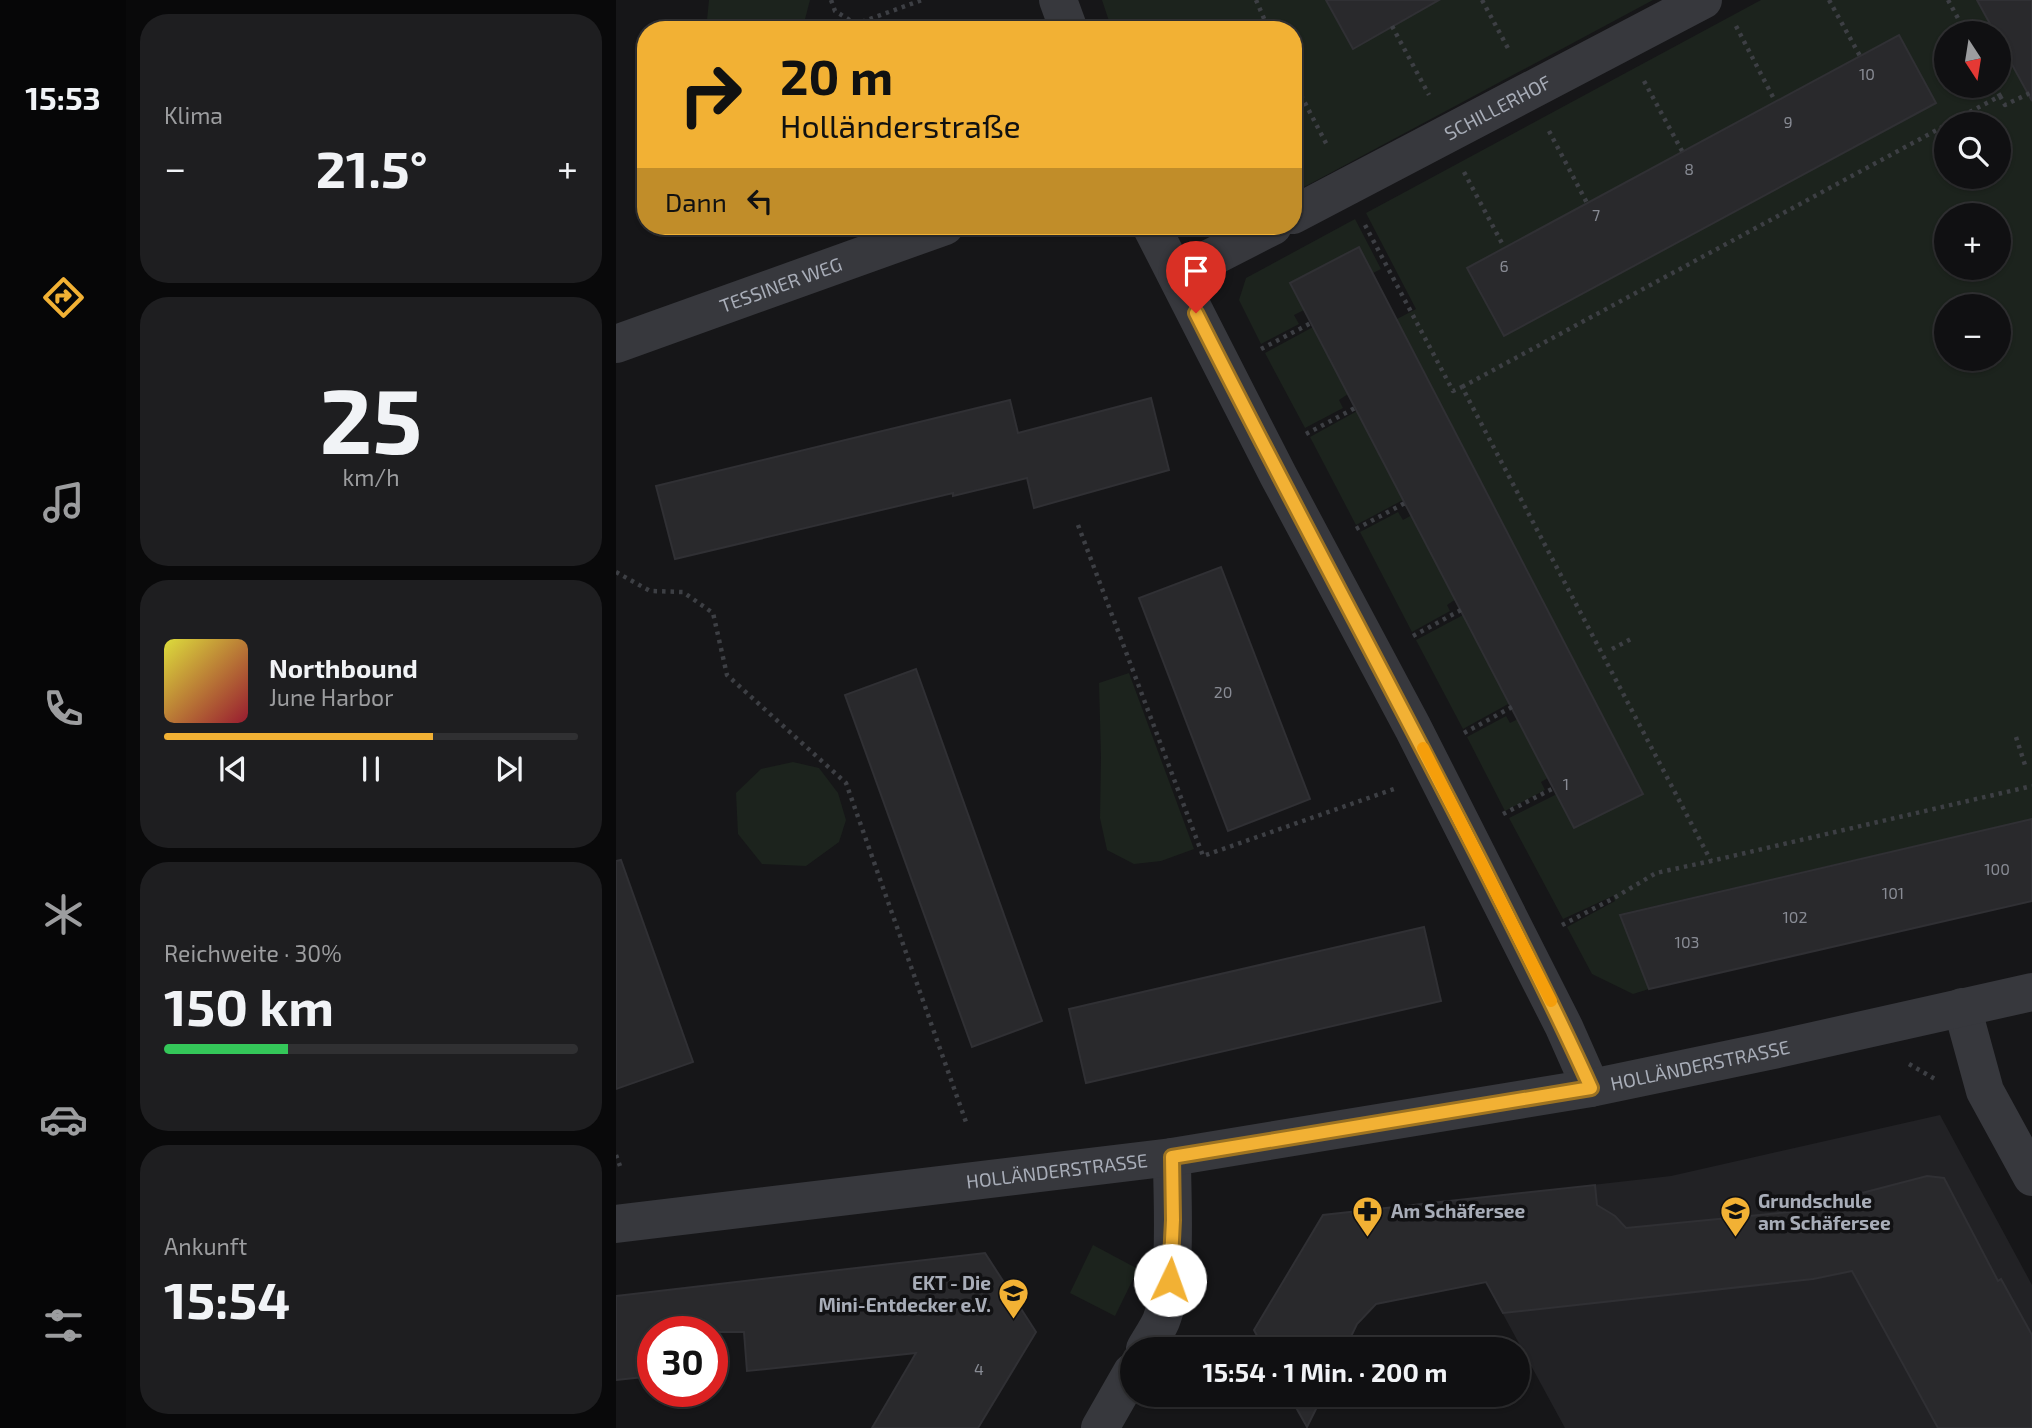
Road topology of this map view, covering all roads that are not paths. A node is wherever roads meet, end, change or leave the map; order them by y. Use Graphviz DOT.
graph roads {
  1 [pos="1058,0"];
  2 [pos="1703,0"];
  3 [pos="1066,21"];
  4 [pos="1302,210"];
  5 [pos="920,235"];
  6 [pos="1156,235"];
  7 [pos="1255,235"];
  8 [pos="1177,275"];
  9 [pos="616,344"];
  10 [pos="2032,992"];
  11 [pos="1962,1007"];
  12 [pos="1591,1088"];
  13 [pos="1172,1157"];
  14 [pos="2032,1177"];
  15 [pos="616,1224"];
  16 [pos="1152,1337"];
  17 [pos="1120,1404"];
  18 [pos="1113,1423"];
  1 -- 3 [label="street"];
  2 -- 4 [label="street, SCHILLERHOF"];
  5 -- 9 [label="street, TESSINER WEG"];
  6 -- 8 [label="street"];
  7 -- 8 [label="street"];
  8 -- 12 [label="street"];
  10 -- 11 [label="street, HOLLÄNDERSTRASSE"];
  11 -- 12 [label="street, HOLLÄNDERSTRASSE"];
  11 -- 14 [label="street"];
  12 -- 13 [label="street, HOLLÄNDERSTRASSE"];
  13 -- 15 [label="street, HOLLÄNDERSTRASSE"];
  13 -- 16 [label="street"];
  17 -- 18 [label="street"];
}
